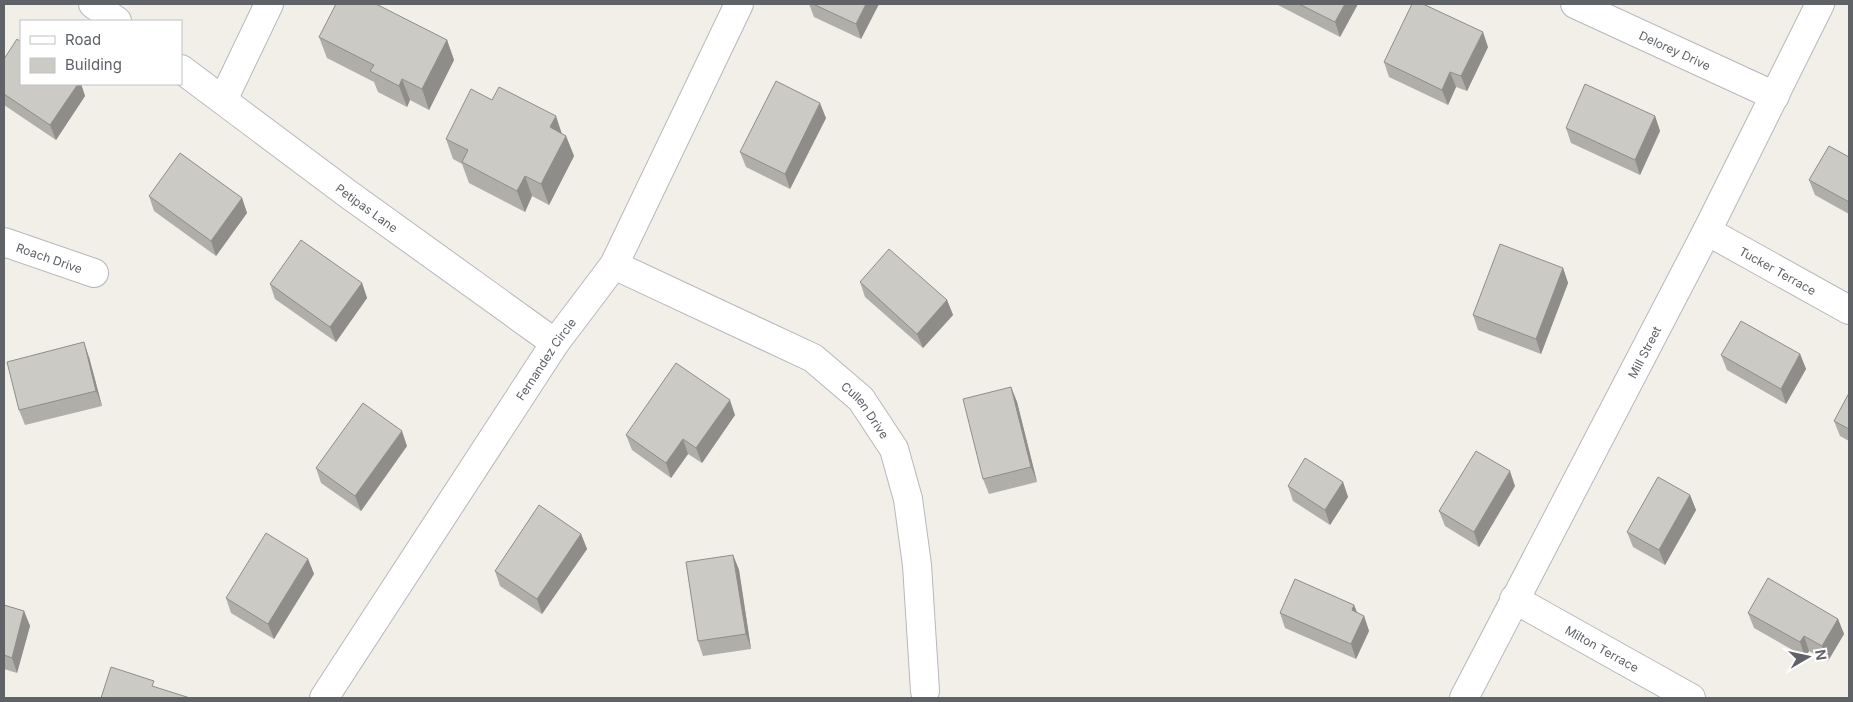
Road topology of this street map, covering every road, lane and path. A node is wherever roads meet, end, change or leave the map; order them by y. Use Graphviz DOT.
graph roads {
  1 [pos="93,4"];
  2 [pos="269,4"];
  3 [pos="739,4"];
  4 [pos="1575,4"];
  5 [pos="1820,4"];
  6 [pos="116,20"];
  7 [pos="182,70"];
  8 [pos="1775,96"];
  9 [pos="223,100"];
  10 [pos="1707,231"];
  11 [pos="4,242"];
  12 [pos="614,265"];
  13 [pos="94,273"];
  14 [pos="1849,310"];
  15 [pos="555,342"];
  16 [pos="1514,599"];
  17 [pos="925,690"];
  18 [pos="324,698"];
  19 [pos="1464,698"];
  20 [pos="1692,698"];
  1 -- 6 [label="street"];
  2 -- 9 [label="street"];
  3 -- 12 [label="street, Fernandez Circle"];
  4 -- 8 [label="street, Delorey Drive"];
  5 -- 8 [label="street, Mill Street"];
  7 -- 9 [label="street, Petipas Lane"];
  8 -- 10 [label="street, Mill Street"];
  9 -- 15 [label="street, Petipas Lane"];
  10 -- 14 [label="street, Tucker Terrace"];
  10 -- 16 [label="street, Mill Street"];
  11 -- 13 [label="street, Roach Drive"];
  12 -- 15 [label="street, Fernandez Circle"];
  12 -- 17 [label="street, Cullen Drive"];
  15 -- 18 [label="street, Fernandez Circle"];
  16 -- 19 [label="street, Mill Street"];
  16 -- 20 [label="street, Milton Terrace"];
}
